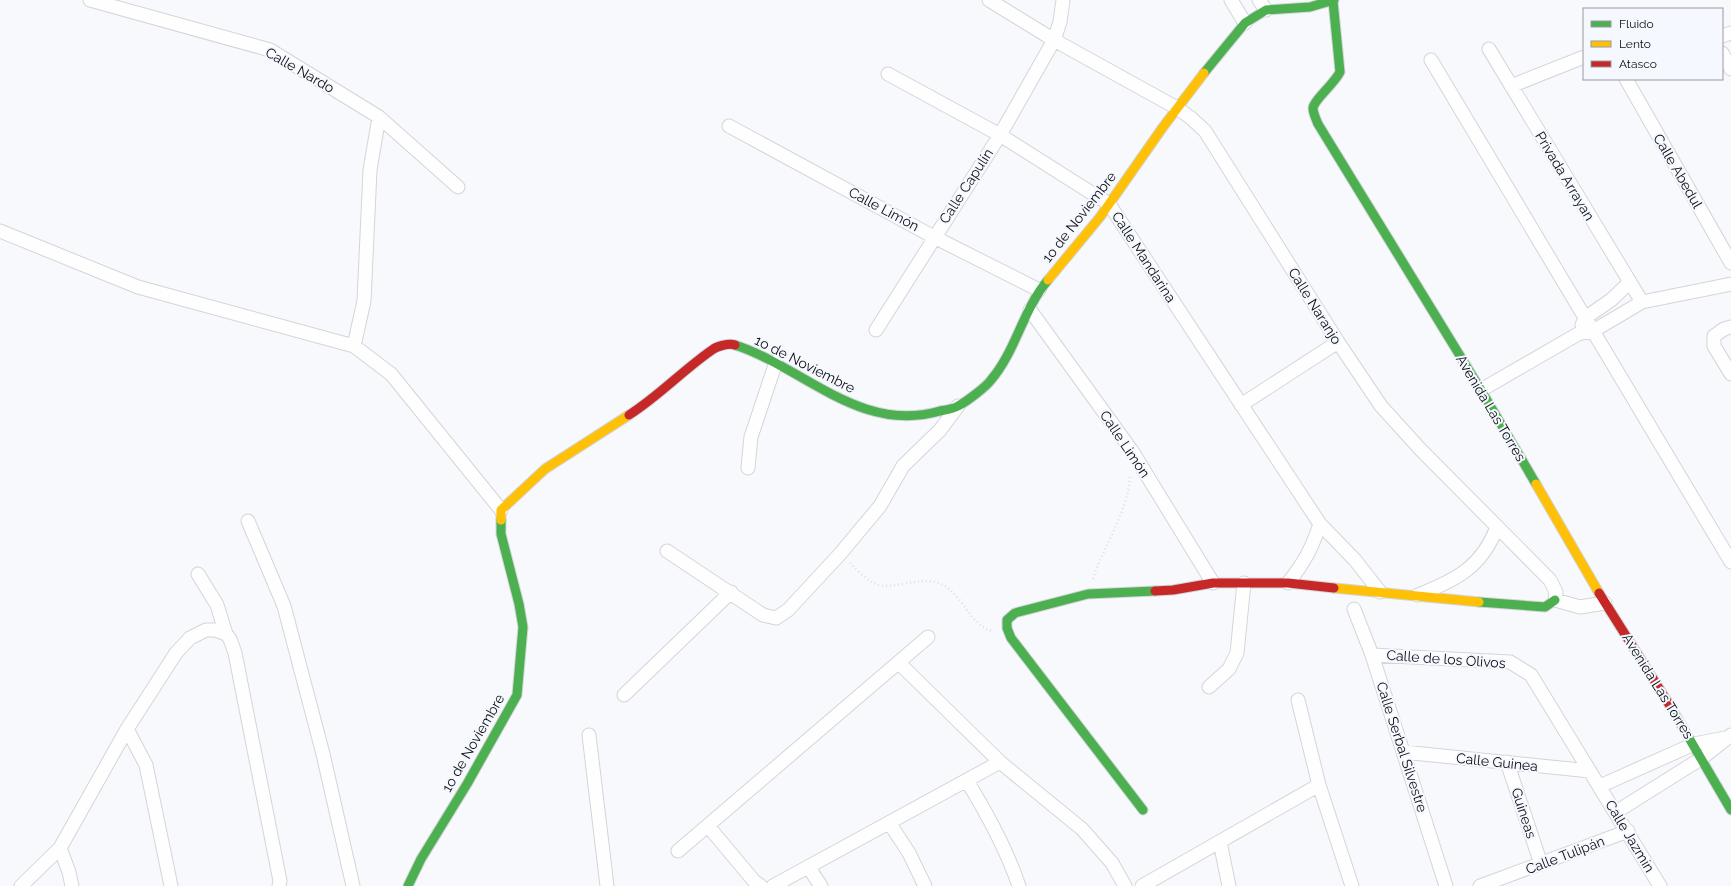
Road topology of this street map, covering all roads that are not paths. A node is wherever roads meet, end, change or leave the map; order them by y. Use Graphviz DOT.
graph roads {
  1 [pos="90,0"];
  2 [pos="989,0"];
  3 [pos="1063,0"];
  4 [pos="1231,0"];
  5 [pos="1333,0"];
  6 [pos="1263,5"];
  7 [pos="1245,23"];
  8 [pos="1054,40"];
  9 [pos="1489,49"];
  10 [pos="1723,55"];
  11 [pos="1583,57"];
  12 [pos="1431,60"];
  13 [pos="1731,69"];
  14 [pos="888,74"];
  15 [pos="1627,80"];
  16 [pos="1511,86"];
  17 [pos="1178,108"];
  18 [pos="379,116"];
  19 [pos="729,126"];
  20 [pos="1000,135"];
  21 [pos="458,187"];
  22 [pos="1109,204"];
  23 [pos="0,231"];
  24 [pos="934,237"];
  25 [pos="1731,263"];
  26 [pos="1630,282"];
  27 [pos="1731,284"];
  28 [pos="1039,290"];
  29 [pos="1642,302"];
  30 [pos="1030,310"];
  31 [pos="1585,318"];
  32 [pos="1731,327"];
  33 [pos="876,330"];
  34 [pos="1593,331"];
  35 [pos="1578,334"];
  36 [pos="1338,342"];
  37 [pos="354,346"];
  38 [pos="776,362"];
  39 [pos="1731,374"];
  40 [pos="1481,390"];
  41 [pos="1241,405"];
  42 [pos="958,406"];
  43 [pos="748,468"];
  44 [pos="501,510"];
  45 [pos="248,521"];
  46 [pos="1320,524"];
  47 [pos="1497,527"];
  48 [pos="667,551"];
  49 [pos="1731,562"];
  50 [pos="198,574"];
  51 [pos="1213,583"];
  52 [pos="1244,583"];
  53 [pos="1288,583"];
  54 [pos="730,592"];
  55 [pos="1380,592"];
  56 [pos="1414,596"];
  57 [pos="1555,600"];
  58 [pos="1605,603"];
  59 [pos="1354,609"];
  60 [pos="226,634"];
  61 [pos="928,637"];
  62 [pos="1372,654"];
  63 [pos="899,663"];
  64 [pos="1209,687"];
  65 [pos="624,695"];
  66 [pos="1298,700"];
  67 [pos="127,729"];
  68 [pos="589,735"];
  69 [pos="1729,736"];
  70 [pos="1694,744"];
  71 [pos="1403,752"];
  72 [pos="1702,758"];
  73 [pos="1000,762"];
  74 [pos="1507,762"];
  75 [pos="1590,771"];
  76 [pos="967,781"];
  77 [pos="1319,785"];
  78 [pos="1600,786"];
  79 [pos="1143,810"];
  80 [pos="1731,810"];
  81 [pos="1616,812"];
  82 [pos="890,824"];
  83 [pos="708,826"];
  84 [pos="1628,831"];
  85 [pos="1220,842"];
  86 [pos="60,848"];
  87 [pos="678,851"];
  88 [pos="1541,864"];
  89 [pos="809,868"];
  90 [pos="21,886"];
  91 [pos="72,886"];
  92 [pos="171,886"];
  93 [pos="279,886"];
  94 [pos="352,886"];
  95 [pos="408,886"];
  96 [pos="607,886"];
  97 [pos="761,886"];
  98 [pos="773,886"];
  99 [pos="821,886"];
  100 [pos="925,886"];
  101 [pos="1019,886"];
  102 [pos="1125,886"];
  103 [pos="1142,886"];
  104 [pos="1229,886"];
  105 [pos="1352,886"];
  106 [pos="1446,886"];
  107 [pos="1480,886"];
  108 [pos="1660,886"];
  1 -- 18 [label="street, Calle Nardo"];
  2 -- 8 [label="street, Calle Naranjo"];
  3 -- 8 [label="street"];
  4 -- 7 [label="street"];
  5 -- 6 [label="street, 1o de Noviembre"];
  5 -- 40 [label="street, Avenida Las Torres"];
  6 -- 7 [label="street, 1o de Noviembre"];
  7 -- 17 [label="street, 1o de Noviembre"];
  8 -- 17 [label="street, Calle Naranjo"];
  8 -- 20 [label="street, Calle Capulín"];
  9 -- 16 [label="street, Privada Arrayan"];
  10 -- 13 [label="street"];
  11 -- 16 [label="street"];
  12 -- 31 [label="street"];
  14 -- 20 [label="street, Calle Mandarina"];
  15 -- 25 [label="street, Calle Abedul"];
  16 -- 26 [label="street, Privada Arrayan"];
  17 -- 22 [label="street, 1o de Noviembre"];
  17 -- 36 [label="street, Calle Naranjo"];
  18 -- 21 [label="street, Calle Nardo"];
  18 -- 37 [label="street"];
  19 -- 24 [label="street, Calle Limón"];
  20 -- 22 [label="street, Calle Mandarina"];
  20 -- 24 [label="street, Calle Capulín"];
  22 -- 28 [label="street, 1o de Noviembre"];
  22 -- 41 [label="street, Calle Mandarina"];
  23 -- 37 [label="street"];
  24 -- 28 [label="street, Calle Limón"];
  24 -- 33 [label="street, Calle Capulín"];
  26 -- 29 [label="street, Privada Arrayan"];
  26 -- 31 [label="street"];
  27 -- 29 [label="street"];
  28 -- 30 [label="street, 1o de Noviembre"];
  29 -- 34 [label="street"];
  30 -- 42 [label="street, 1o de Noviembre"];
  30 -- 51 [label="street, Calle Limón"];
  31 -- 34 [label="street"];
  31 -- 35 [label="street"];
  32 -- 39 [label="street"];
  34 -- 35 [label="street"];
  34 -- 49 [label="street"];
  35 -- 40 [label="street"];
  36 -- 41 [label="street"];
  36 -- 47 [label="street, Calle Naranjo"];
  37 -- 44 [label="street"];
  38 -- 42 [label="street, 1o de Noviembre"];
  38 -- 43 [label="street"];
  38 -- 44 [label="street, 1o de Noviembre"];
  40 -- 58 [label="street, Avenida Las Torres"];
  41 -- 46 [label="street, Calle Mandarina"];
  42 -- 54 [label="street"];
  44 -- 95 [label="street, 1o de Noviembre"];
  45 -- 94 [label="street"];
  46 -- 53 [label="street"];
  46 -- 55 [label="street, Calle Mandarina"];
  47 -- 56 [label="street"];
  47 -- 57 [label="street, Calle Naranjo"];
  48 -- 54 [label="street"];
  50 -- 60 [label="street"];
  51 -- 52 [label="street"];
  51 -- 79 [label="street"];
  52 -- 53 [label="street"];
  52 -- 64 [label="street"];
  53 -- 55 [label="street"];
  54 -- 65 [label="street"];
  55 -- 56 [label="street"];
  56 -- 57 [label="street"];
  57 -- 58 [label="street"];
  58 -- 70 [label="street, Avenida Las Torres"];
  59 -- 62 [label="street, Calle Serbal Silvestre"];
  60 -- 67 [label="street"];
  60 -- 93 [label="street"];
  61 -- 63 [label="street"];
  62 -- 71 [label="street, Calle Serbal Silvestre"];
  62 -- 75 [label="street, Calle de los Olivos"];
  63 -- 73 [label="street"];
  63 -- 83 [label="street"];
  66 -- 77 [label="street"];
  67 -- 86 [label="street"];
  67 -- 92 [label="street"];
  68 -- 96 [label="street"];
  69 -- 70 [label="street"];
  69 -- 72 [label="street"];
  70 -- 72 [label="street, Avenida Las Torres"];
  70 -- 78 [label="street"];
  71 -- 74 [label="street, Calle Guinea"];
  71 -- 106 [label="street, Calle Serbal Silvestre"];
  72 -- 80 [label="street, Avenida Las Torres"];
  72 -- 81 [label="street"];
  73 -- 76 [label="street"];
  73 -- 102 [label="street"];
  74 -- 75 [label="street, Calle Guinea"];
  74 -- 88 [label="street, Guineas"];
  75 -- 78 [label="street, Calle de los Olivos"];
  76 -- 82 [label="street"];
  76 -- 101 [label="street"];
  77 -- 85 [label="street"];
  77 -- 105 [label="street"];
  78 -- 81 [label="street, Calle Jazmín"];
  81 -- 84 [label="street, Calle Jazmín"];
  82 -- 89 [label="street"];
  82 -- 100 [label="street"];
  83 -- 87 [label="street"];
  83 -- 97 [label="street"];
  84 -- 88 [label="street, Calle Tulipán"];
  84 -- 108 [label="street, Calle Jazmín"];
  85 -- 103 [label="street"];
  85 -- 104 [label="street"];
  86 -- 90 [label="street"];
  86 -- 91 [label="street"];
  88 -- 107 [label="street, Calle Tulipán"];
  89 -- 98 [label="street"];
  89 -- 99 [label="street"];
}
